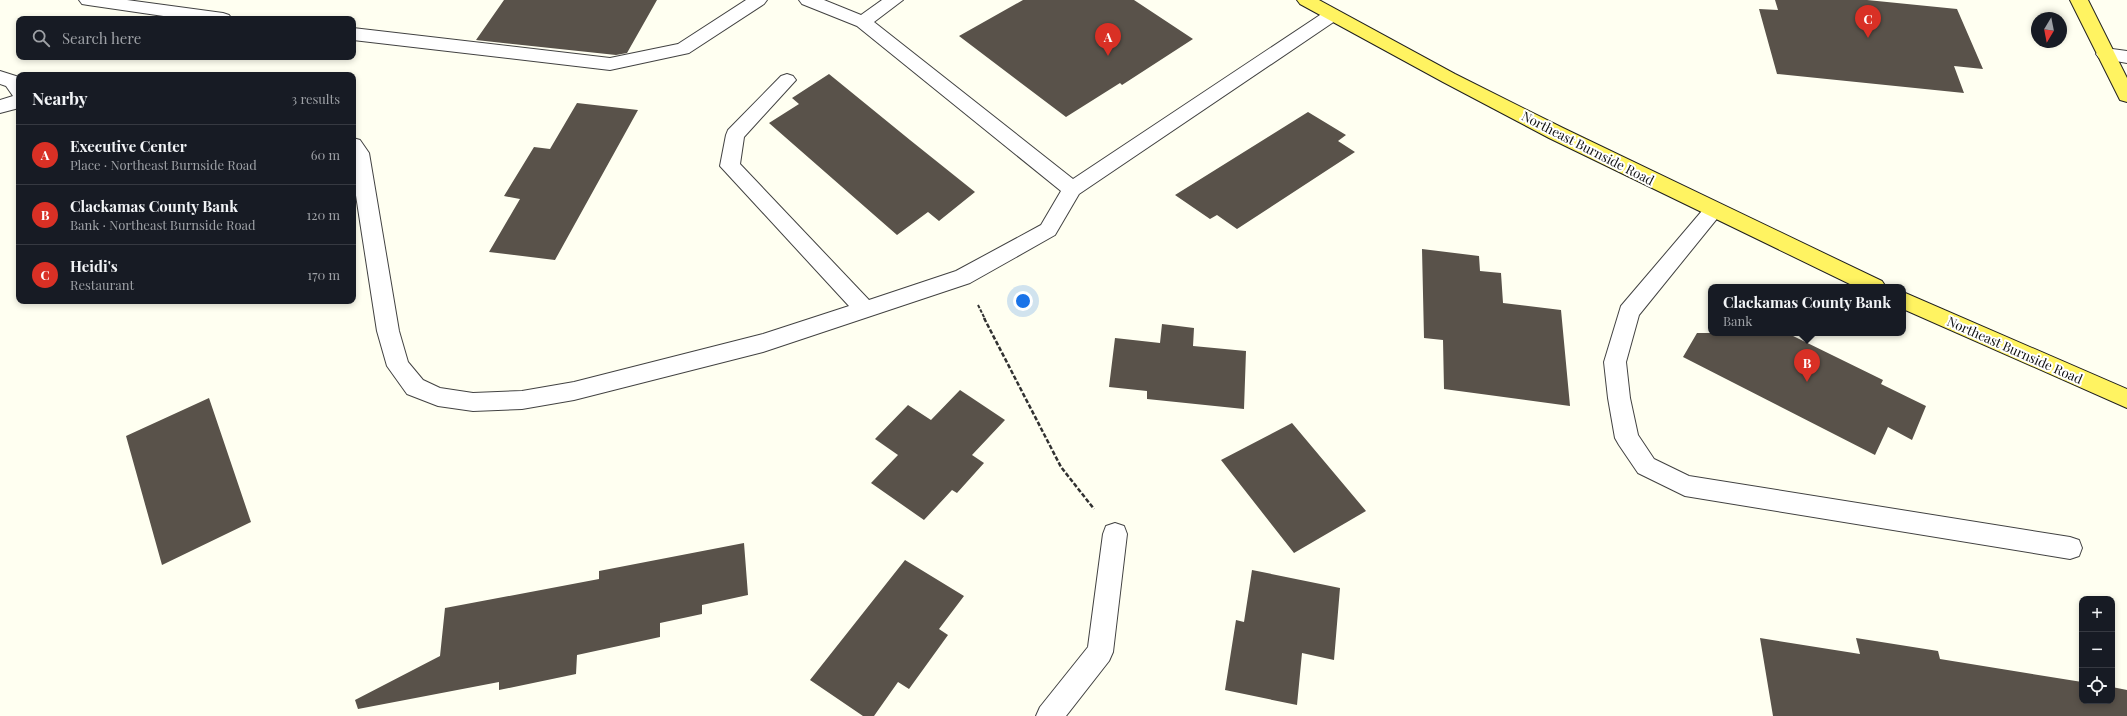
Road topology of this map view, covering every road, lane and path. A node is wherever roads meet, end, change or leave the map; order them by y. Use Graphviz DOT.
graph roads {
  1 [pos="88,0"];
  2 [pos="758,0"];
  3 [pos="808,0"];
  4 [pos="894,0"];
  5 [pos="1306,0"];
  6 [pos="2079,0"];
  7 [pos="1332,15"];
  8 [pos="202,16"];
  9 [pos="863,22"];
  10 [pos="356,34"];
  11 [pos="2105,54"];
  12 [pos="2127,56"];
  13 [pos="0,77"];
  14 [pos="787,80"];
  15 [pos="16,87"];
  16 [pos="2127,96"];
  17 [pos="16,102"];
  18 [pos="0,107"];
  19 [pos="356,149"];
  20 [pos="1072,189"];
  21 [pos="1714,210"];
  22 [pos="964,277"];
  23 [pos="1868,284"];
  24 [pos="1906,301"];
  25 [pos="866,310"];
  26 [pos="2127,399"];
  27 [pos="1115,534"];
  28 [pos="2070,548"];
  29 [pos="1049,716"];
  1 -- 8 [label="street"];
  2 -- 10 [label="street"];
  3 -- 9 [label="street"];
  4 -- 9 [label="street"];
  5 -- 7 [label="main road, Northeast Burnside Road"];
  6 -- 11 [label="main road"];
  7 -- 20 [label="street"];
  7 -- 21 [label="main road, Northeast Burnside Road"];
  9 -- 20 [label="street"];
  11 -- 12 [label="street"];
  11 -- 16 [label="main road"];
  13 -- 15 [label="street"];
  14 -- 25 [label="street"];
  17 -- 18 [label="street"];
  19 -- 25 [label="street"];
  20 -- 22 [label="street"];
  21 -- 23 [label="main road, Northeast Burnside Road"];
  21 -- 28 [label="street"];
  22 -- 25 [label="street"];
  22 -- 27 [label="path"];
  24 -- 26 [label="main road, Northeast Burnside Road"];
  27 -- 29 [label="street"];
}
